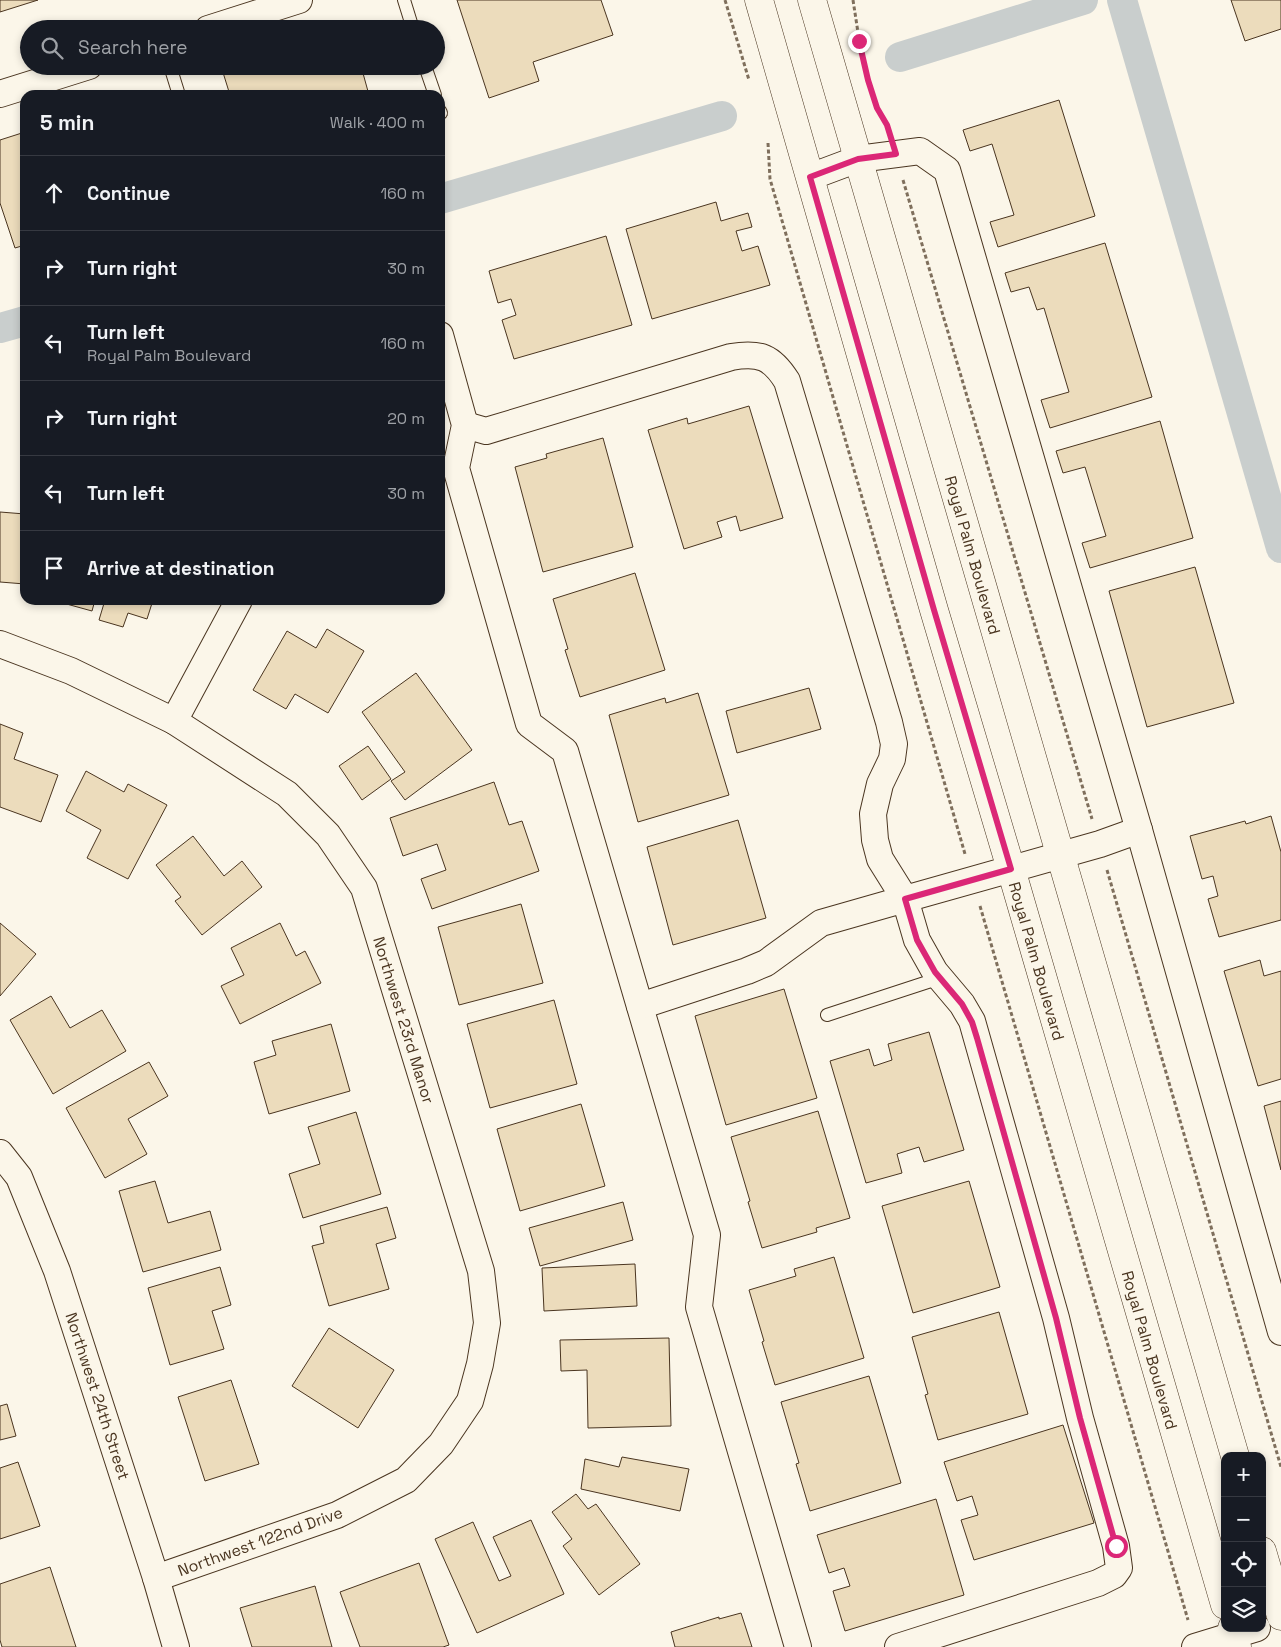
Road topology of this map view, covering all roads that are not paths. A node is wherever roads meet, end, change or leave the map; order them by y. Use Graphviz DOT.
graph roads {
  1 [pos="299,0"];
  2 [pos="404,0"];
  3 [pos="759,0"];
  4 [pos="812,0"];
  5 [pos="236,20"];
  6 [pos="410,20"];
  7 [pos="60,75"];
  8 [pos="173,75"];
  9 [pos="429,75"];
  10 [pos="177,90"];
  11 [pos="433,90"];
  12 [pos="0,94"];
  13 [pos="858,159"];
  14 [pos="810,177"];
  15 [pos="445,353"];
  16 [pos="465,425"];
  17 [pos="236,605"];
  18 [pos="0,644"];
  19 [pos="174,721"];
  20 [pos="1140,830"];
  21 [pos="1060,855"];
  22 [pos="1011,869"];
  23 [pos="905,899"];
  24 [pos="940,978"];
  25 [pos="640,1006"];
  26 [pos="827,1015"];
  27 [pos="0,1152"];
  28 [pos="1276,1298"];
  29 [pos="1281,1332"];
  30 [pos="470,1401"];
  31 [pos="1233,1452"];
  32 [pos="1266,1565"];
  33 [pos="156,1578"];
  34 [pos="1221,1591"];
  35 [pos="1281,1616"];
  36 [pos="1281,1621"];
  37 [pos="1266,1626"];
  38 [pos="1240,1635"];
  39 [pos="176,1647"];
  40 [pos="798,1647"];
  41 [pos="898,1647"];
  42 [pos="1195,1647"];
  1 -- 5 [label="street"];
  2 -- 6 [label="lane"];
  3 -- 14 [label="street, Royal Palm Boulevard"];
  4 -- 13 [label="street, Royal Palm Boulevard"];
  7 -- 12 [label="street"];
  8 -- 10 [label="lane"];
  9 -- 11 [label="lane"];
  13 -- 14 [label="street"];
  13 -- 20 [label="street"];
  13 -- 21 [label="street, Royal Palm Boulevard"];
  14 -- 22 [label="street, Royal Palm Boulevard"];
  15 -- 16 [label="street"];
  16 -- 23 [label="street"];
  16 -- 25 [label="street"];
  17 -- 19 [label="street"];
  18 -- 19 [label="street, Northwest 23rd Manor"];
  19 -- 30 [label="street, Northwest 23rd Manor"];
  20 -- 21 [label="street"];
  20 -- 28 [label="street"];
  21 -- 22 [label="street"];
  21 -- 31 [label="street, Royal Palm Boulevard"];
  22 -- 23 [label="street"];
  22 -- 34 [label="street, Royal Palm Boulevard"];
  23 -- 24 [label="street"];
  23 -- 25 [label="street"];
  24 -- 26 [label="lane"];
  24 -- 41 [label="street"];
  25 -- 40 [label="street"];
  27 -- 33 [label="street, Northwest 24th Street"];
  28 -- 29 [label="street"];
  30 -- 33 [label="street, Northwest 122nd Drive"];
  32 -- 35 [label="street"];
  33 -- 39 [label="street, Northwest 24th Street"];
  36 -- 37 [label="street"];
  38 -- 42 [label="street"];
}
